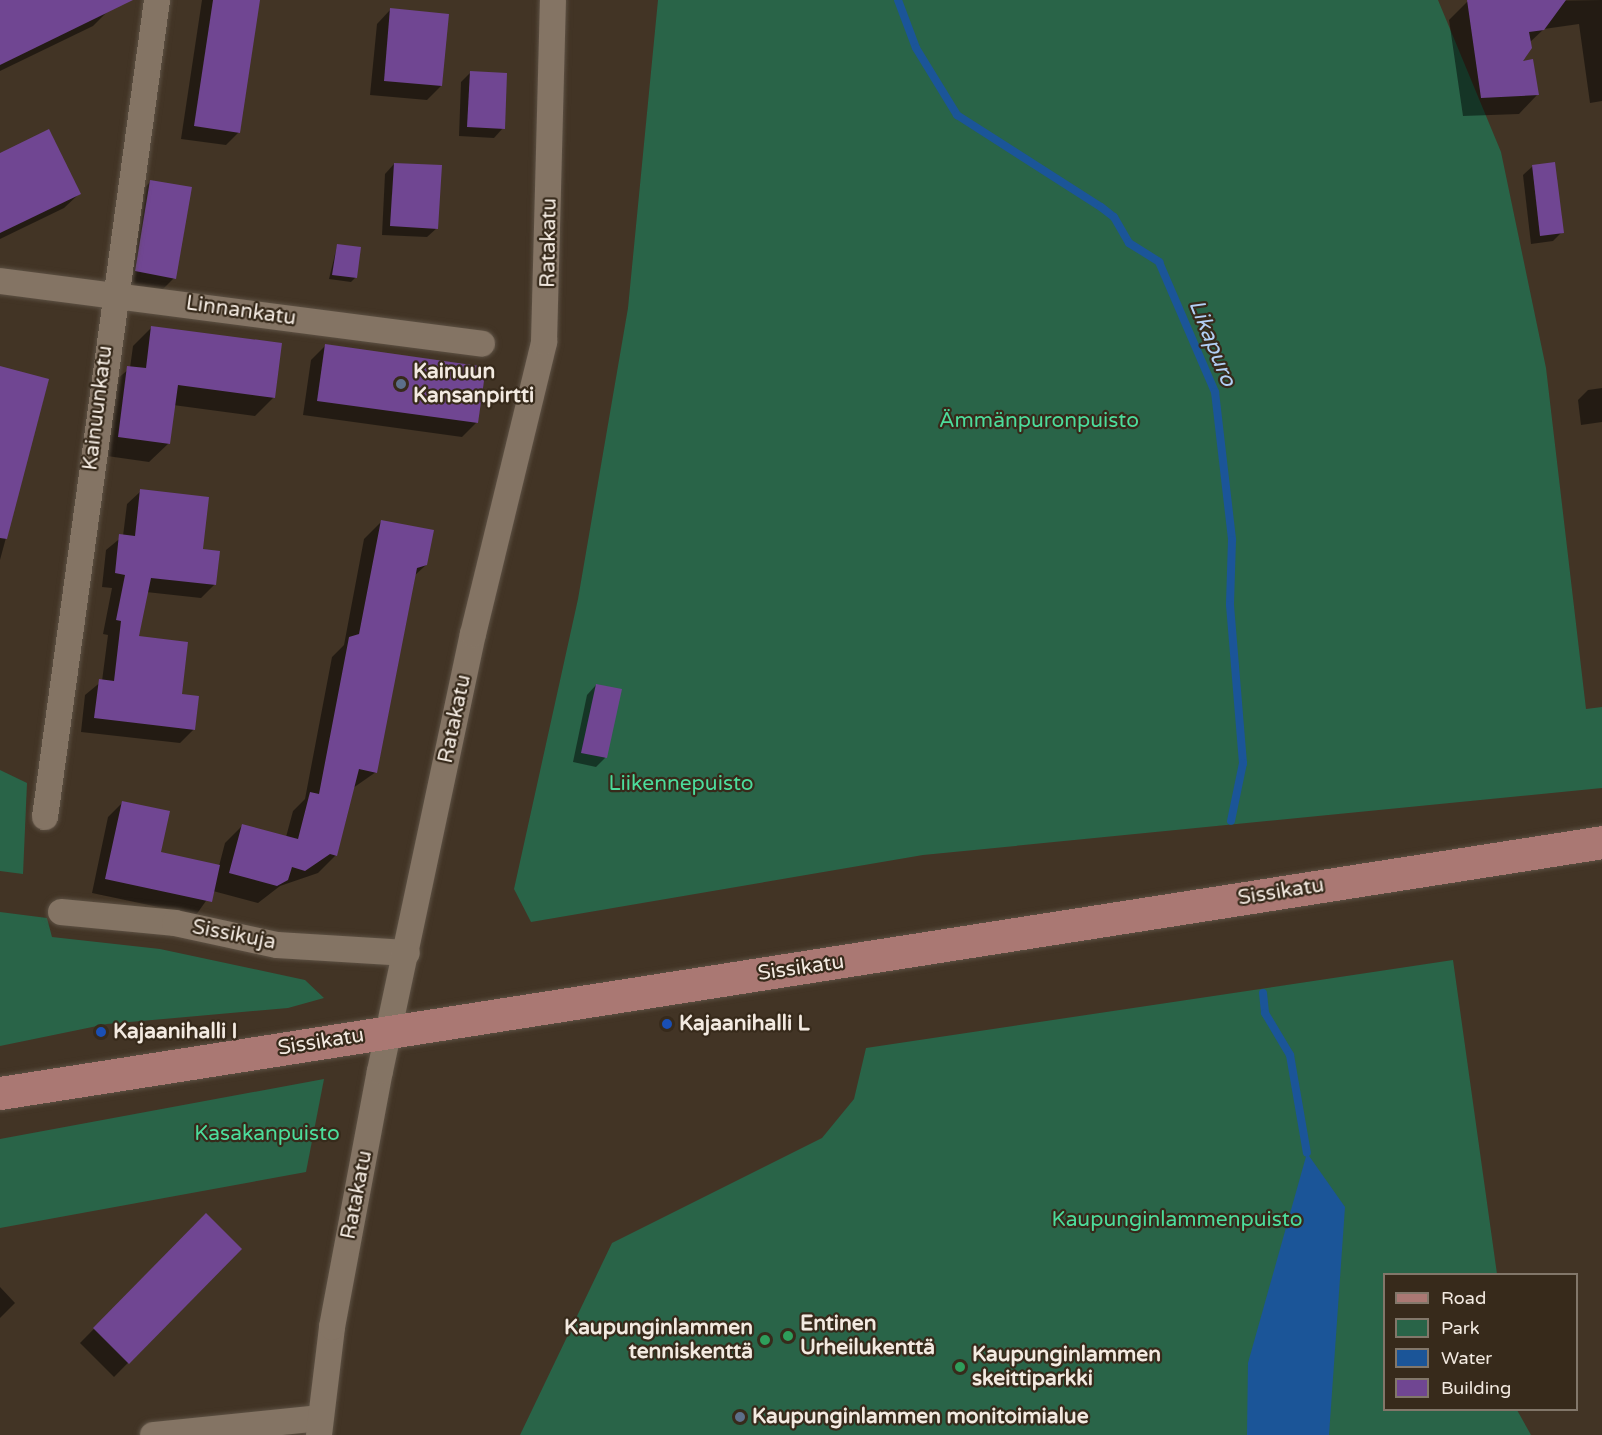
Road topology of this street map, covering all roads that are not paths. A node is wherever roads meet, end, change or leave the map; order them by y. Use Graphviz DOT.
graph roads {
  1 [pos="157,0"];
  2 [pos="553,0"];
  3 [pos="0,281"];
  4 [pos="113,293"];
  5 [pos="482,344"];
  6 [pos="45,817"];
  7 [pos="1602,842"];
  8 [pos="61,912"];
  9 [pos="407,953"];
  10 [pos="389,1031"];
  11 [pos="0,1092"];
  12 [pos="320,1427"];
  13 [pos="153,1435"];
  1 -- 4 [label="street, Kainuunkatu"];
  2 -- 9 [label="street, Ratakatu"];
  3 -- 4 [label="street, Linnankatu"];
  4 -- 5 [label="street, Linnankatu"];
  4 -- 6 [label="street, Kainuunkatu"];
  7 -- 10 [label="main road, Sissikatu"];
  8 -- 9 [label="street, Sissikuja"];
  9 -- 10 [label="street, Ratakatu"];
  10 -- 11 [label="main road, Sissikatu"];
  10 -- 12 [label="street, Ratakatu"];
  12 -- 13 [label="street"];
}
